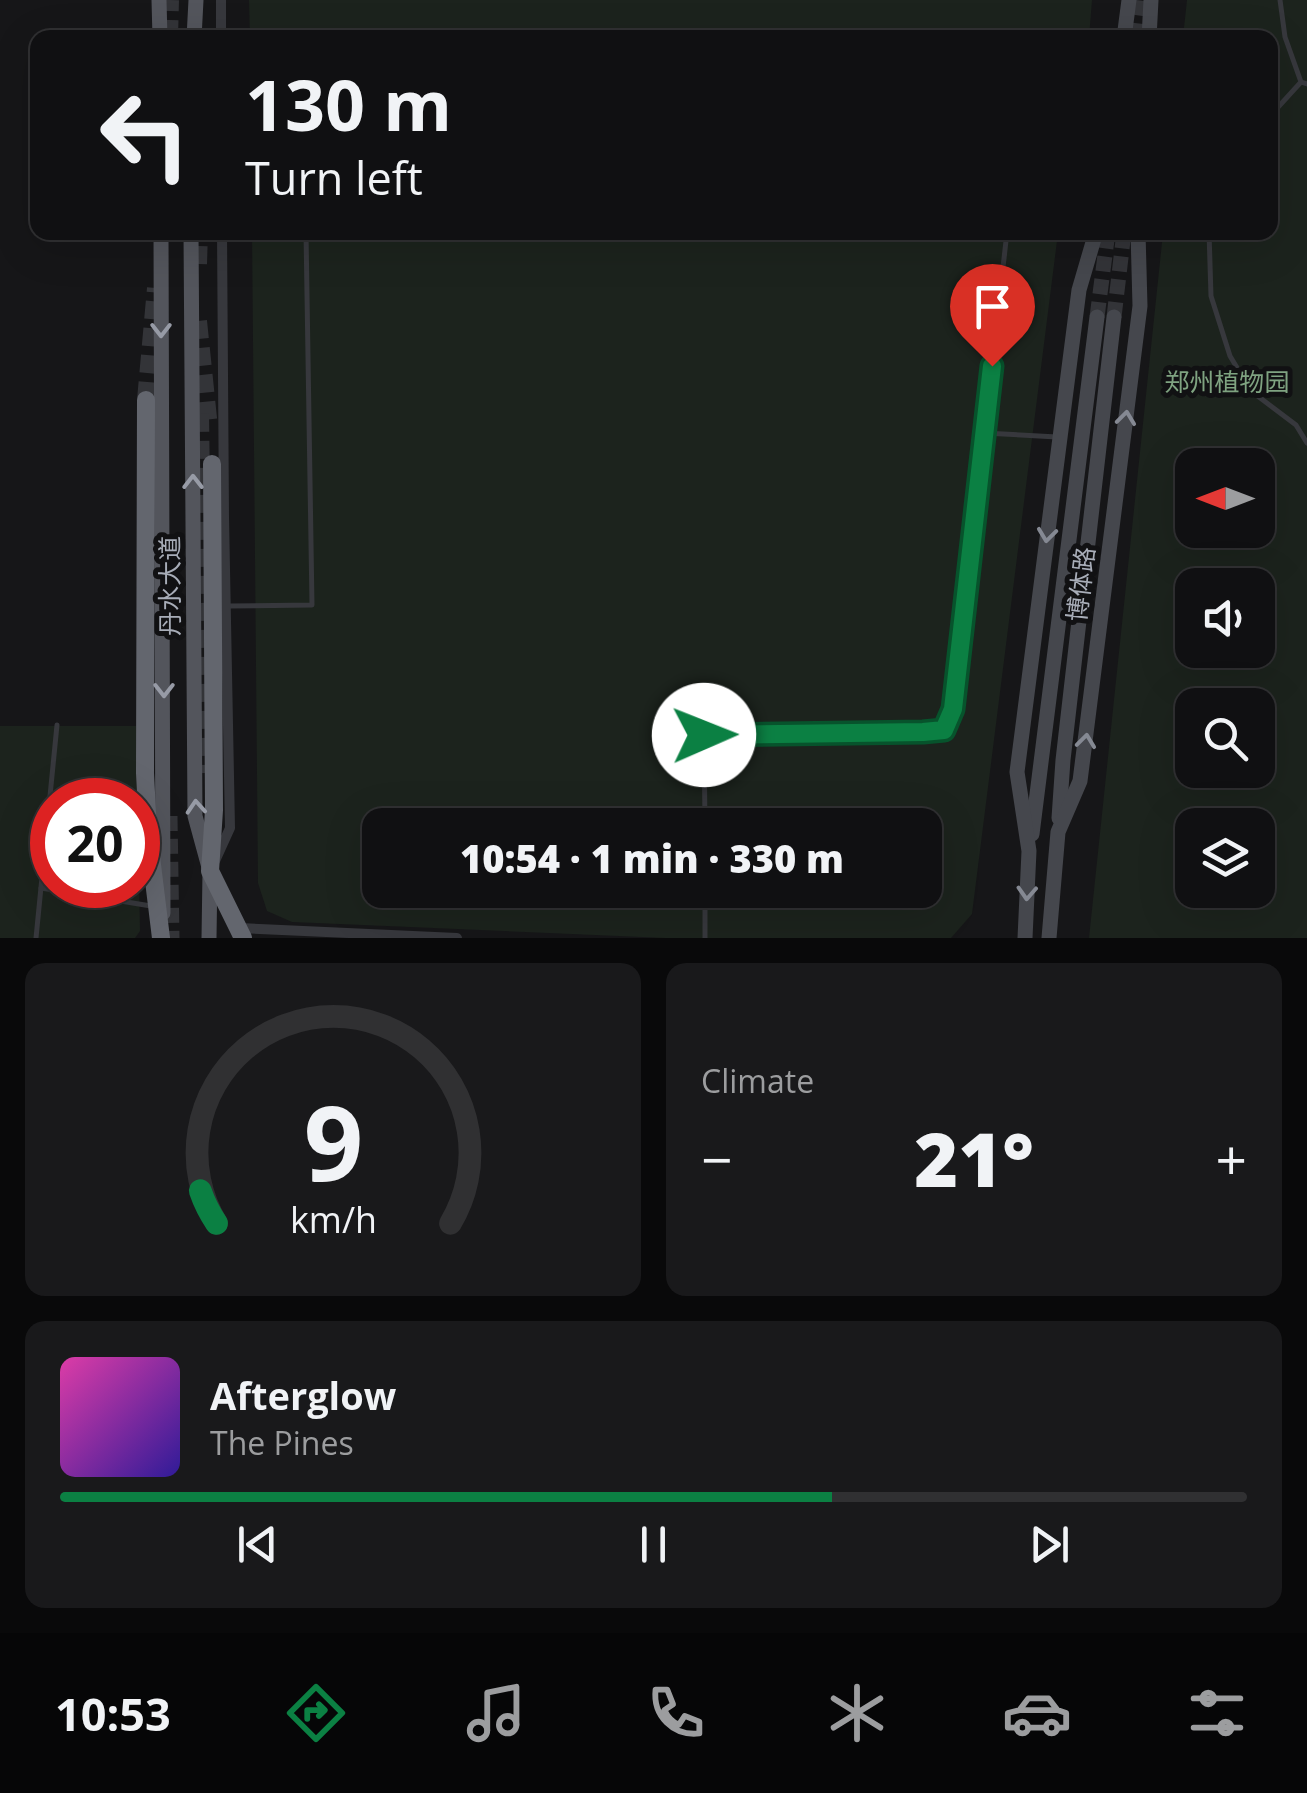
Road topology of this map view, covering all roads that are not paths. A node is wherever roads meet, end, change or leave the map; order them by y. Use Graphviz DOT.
graph roads {
  1 [pos="160,0"];
  2 [pos="196,0"];
  3 [pos="221,0"];
  4 [pos="1129,0"];
  5 [pos="1151,0"];
  6 [pos="1280,0"];
  7 [pos="160,30"];
  8 [pos="194,30"];
  9 [pos="222,30"];
  10 [pos="1125,30"];
  11 [pos="1149,30"];
  12 [pos="1304,83"];
  13 [pos="1278,108"];
  14 [pos="161,240"];
  15 [pos="191,240"];
  16 [pos="222,240"];
  17 [pos="306,240"];
  18 [pos="1006,240"];
  19 [pos="1094,240"];
  20 [pos="1138,240"];
  21 [pos="1208,240"];
  22 [pos="1096,316"];
  23 [pos="1114,316"];
  24 [pos="146,400"];
  25 [pos="984,433"];
  26 [pos="1060,437"];
  27 [pos="1307,442"];
  28 [pos="212,464"];
  29 [pos="226,606"];
  30 [pos="57,725"];
  31 [pos="52,778"];
  32 [pos="145,778"];
  33 [pos="704,808"];
  34 [pos="1058,832"];
  35 [pos="1029,851"];
  36 [pos="210,871"];
  37 [pos="39,908"];
  38 [pos="158,908"];
  39 [pos="705,908"];
  40 [pos="241,933"];
  41 [pos="36,938"];
  42 [pos="162,938"];
  43 [pos="210,938"];
  44 [pos="457,938"];
  45 [pos="706,938"];
  46 [pos="1025,938"];
  47 [pos="1049,938"];
  1 -- 7 [label="main road"];
  2 -- 8 [label="main road"];
  3 -- 9 [label="street"];
  4 -- 10 [label="street"];
  5 -- 11 [label="street"];
  6 -- 12 [label="lane"];
  12 -- 13 [label="lane"];
  14 -- 42 [label="main road, 丹水大道, one-way"];
  36 -- 15 [label="main road, 丹水大道, one-way"];
  16 -- 29 [label="street"];
  17 -- 29 [label="lane"];
  18 -- 25 [label="lane"];
  19 -- 26 [label="street, 博体路"];
  34 -- 20 [label="street, 博体路, one-way"];
  21 -- 27 [label="lane"];
  22 -- 35 [label="street"];
  23 -- 34 [label="street"];
  24 -- 32 [label="highway"];
  25 -- 26 [label="lane"];
  25 -- 33 [label="lane"];
  26 -- 35 [label="street, 博体路, one-way"];
  28 -- 36 [label="highway"];
  29 -- 36 [label="street"];
  30 -- 31 [label="lane"];
  34 -- 47 [label="street, 博体路"];
  35 -- 46 [label="street, 博体路, one-way"];
  36 -- 40 [label="highway"];
  36 -- 43 [label="main road, 丹水大道"];
  37 -- 41 [label="lane"];
  38 -- 42 [label="highway"];
  39 -- 45 [label="lane"];
  40 -- 44 [label="street"];
}
